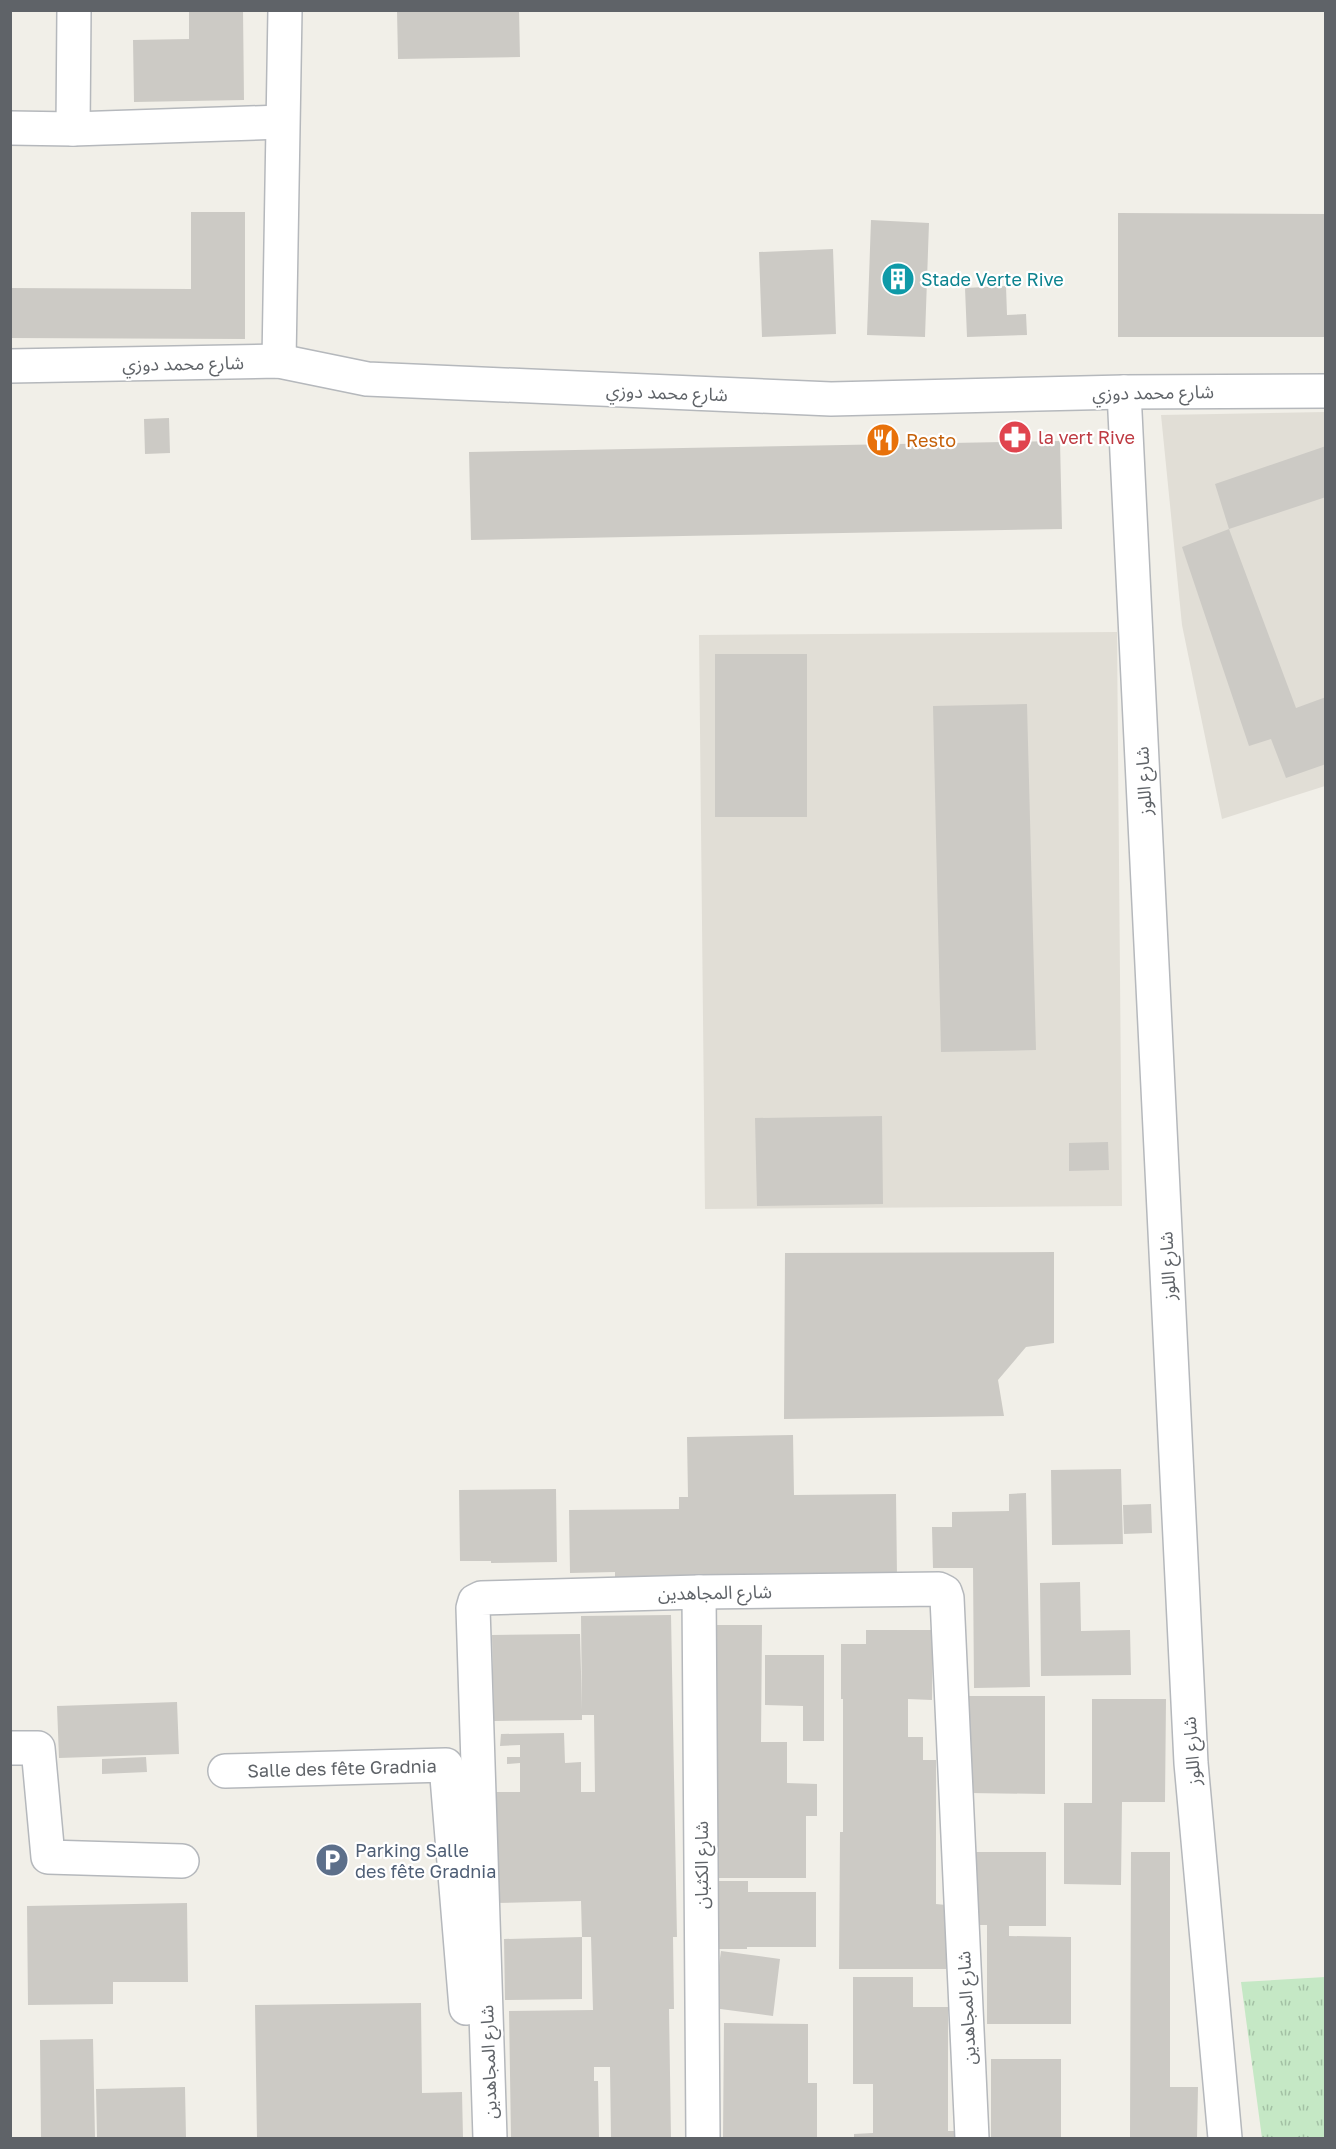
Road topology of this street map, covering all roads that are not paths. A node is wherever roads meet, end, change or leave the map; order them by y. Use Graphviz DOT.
graph roads {
  1 [pos="74,10"];
  2 [pos="285,10"];
  3 [pos="282,122"];
  4 [pos="10,128"];
  5 [pos="73,129"];
  6 [pos="279,361"];
  7 [pos="10,366"];
  8 [pos="1326,391"];
  9 [pos="1124,392"];
  10 [pos="699,1592"];
  11 [pos="10,1748"];
  12 [pos="225,1771"];
  13 [pos="182,1861"];
  14 [pos="471,2139"];
  15 [pos="490,2139"];
  16 [pos="703,2139"];
  17 [pos="972,2139"];
  18 [pos="1225,2139"];
  1 -- 5 [label="street"];
  2 -- 3 [label="street"];
  3 -- 5 [label="street"];
  3 -- 6 [label="street"];
  4 -- 5 [label="street"];
  6 -- 7 [label="street, شارع محمد دوزي"];
  6 -- 9 [label="street, شارع محمد دوزي"];
  8 -- 9 [label="street, شارع محمد دوزي"];
  9 -- 18 [label="street, شارع اللوز"];
  10 -- 15 [label="street, شارع المجاهدين"];
  10 -- 16 [label="street, شارع الكثبان"];
  10 -- 17 [label="street, شارع المجاهدين"];
  11 -- 13 [label="street"];
  12 -- 14 [label="street, Salle des fête Gradnia"];
}
